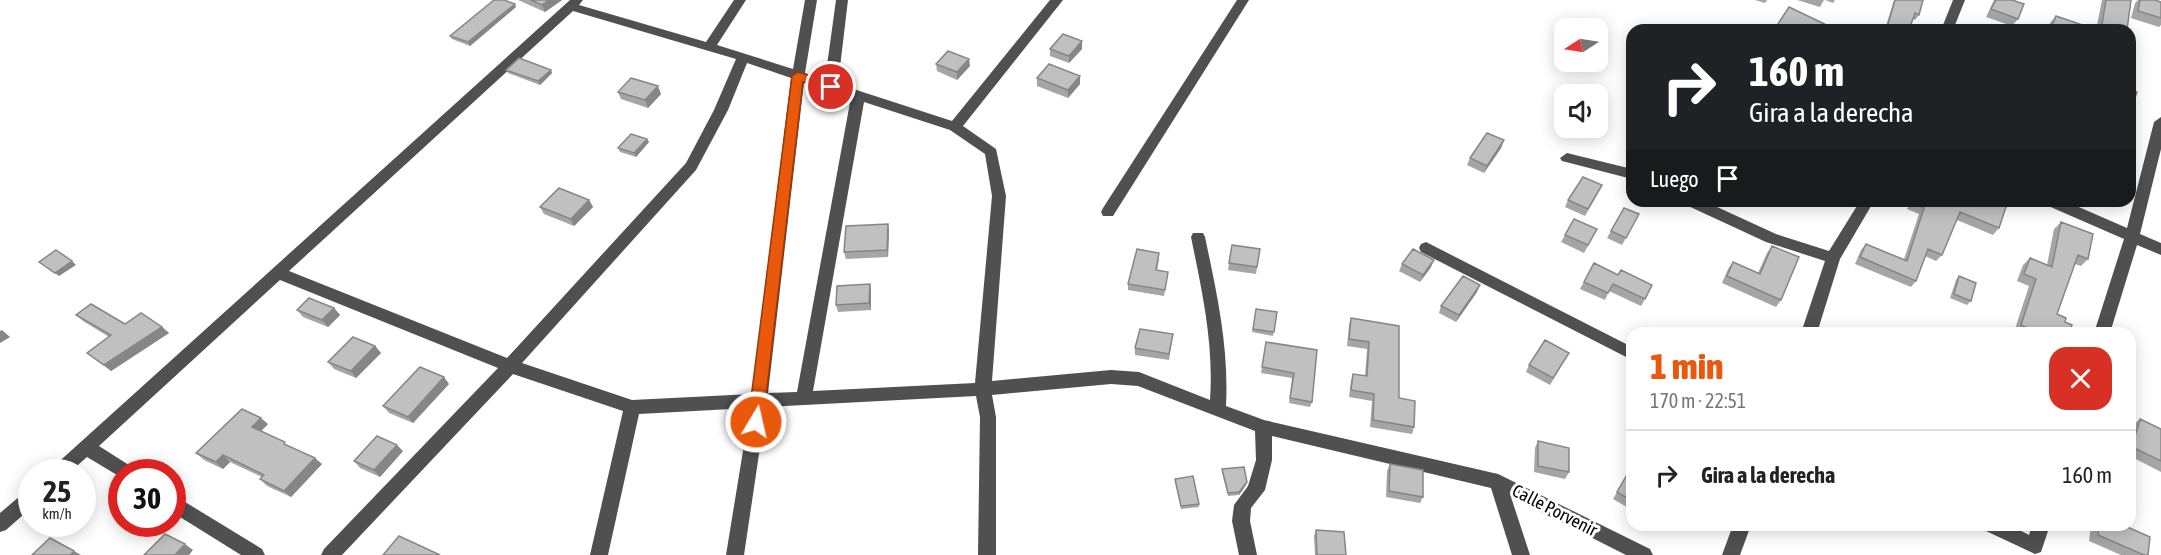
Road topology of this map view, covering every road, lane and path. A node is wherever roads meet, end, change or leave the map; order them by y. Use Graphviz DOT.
graph roads {
  1 [pos="740,0"];
  2 [pos="811,0"];
  3 [pos="842,0"];
  4 [pos="1057,0"];
  5 [pos="1243,0"];
  6 [pos="1959,0"];
  7 [pos="574,3"];
  8 [pos="1949,24"];
  9 [pos="709,47"];
  10 [pos="743,57"];
  11 [pos="798,76"];
  12 [pos="831,87"];
  13 [pos="858,96"];
  14 [pos="2161,122"];
  15 [pos="955,127"];
  16 [pos="1567,158"];
  17 [pos="1626,173"];
  18 [pos="1704,207"];
  19 [pos="1863,207"];
  20 [pos="2065,207"];
  21 [pos="1108,212"];
  22 [pos="2132,236"];
  23 [pos="1198,237"];
  24 [pos="1426,248"];
  25 [pos="2161,249"];
  26 [pos="1833,258"];
  27 [pos="278,273"];
  28 [pos="1811,327"];
  29 [pos="2104,327"];
  30 [pos="1626,351"];
  31 [pos="510,366"];
  32 [pos="983,389"];
  33 [pos="804,397"];
  34 [pos="759,400"];
  35 [pos="632,407"];
  36 [pos="1218,410"];
  37 [pos="1263,427"];
  38 [pos="87,448"];
  39 [pos="74,459"];
  40 [pos="108,461"];
  41 [pos="1498,482"];
  42 [pos="18,508"];
  43 [pos="186,511"];
  44 [pos="0,524"];
  45 [pos="1740,531"];
  46 [pos="2004,531"];
  47 [pos="2039,531"];
  48 [pos="256,555"];
  49 [pos="330,555"];
  50 [pos="599,555"];
  51 [pos="735,555"];
  52 [pos="987,555"];
  53 [pos="1248,555"];
  54 [pos="1521,555"];
  55 [pos="1644,555"];
  56 [pos="1731,555"];
  1 -- 9 [label="street"];
  2 -- 11 [label="street"];
  3 -- 12 [label="street"];
  4 -- 15 [label="street"];
  5 -- 21 [label="street"];
  6 -- 8 [label="street"];
  7 -- 9 [label="street"];
  7 -- 27 [label="street"];
  9 -- 10 [label="street"];
  10 -- 11 [label="street"];
  10 -- 31 [label="street"];
  11 -- 12 [label="street"];
  11 -- 34 [label="street"];
  12 -- 13 [label="street"];
  13 -- 15 [label="street"];
  13 -- 33 [label="street"];
  14 -- 22 [label="street"];
  15 -- 32 [label="street"];
  16 -- 17 [label="street"];
  18 -- 26 [label="street"];
  19 -- 26 [label="street"];
  20 -- 22 [label="street"];
  22 -- 25 [label="street"];
  22 -- 29 [label="street"];
  23 -- 36 [label="street"];
  24 -- 30 [label="street"];
  26 -- 28 [label="street"];
  27 -- 31 [label="street"];
  27 -- 38 [label="street"];
  31 -- 35 [label="street"];
  31 -- 49 [label="street"];
  32 -- 33 [label="street, Calle Porvenir"];
  32 -- 36 [label="street, Calle Porvenir"];
  32 -- 52 [label="street"];
  33 -- 34 [label="street, Calle Porvenir"];
  34 -- 35 [label="street, Calle Porvenir"];
  34 -- 51 [label="street"];
  35 -- 50 [label="street"];
  36 -- 37 [label="street, Calle Porvenir"];
  37 -- 41 [label="street, Calle Porvenir"];
  37 -- 53 [label="street"];
  38 -- 39 [label="street"];
  38 -- 40 [label="street"];
  41 -- 54 [label="street"];
  41 -- 55 [label="street, Calle Porvenir"];
  42 -- 44 [label="street"];
  43 -- 48 [label="street"];
  45 -- 56 [label="street"];
  46 -- 47 [label="street"];
}
